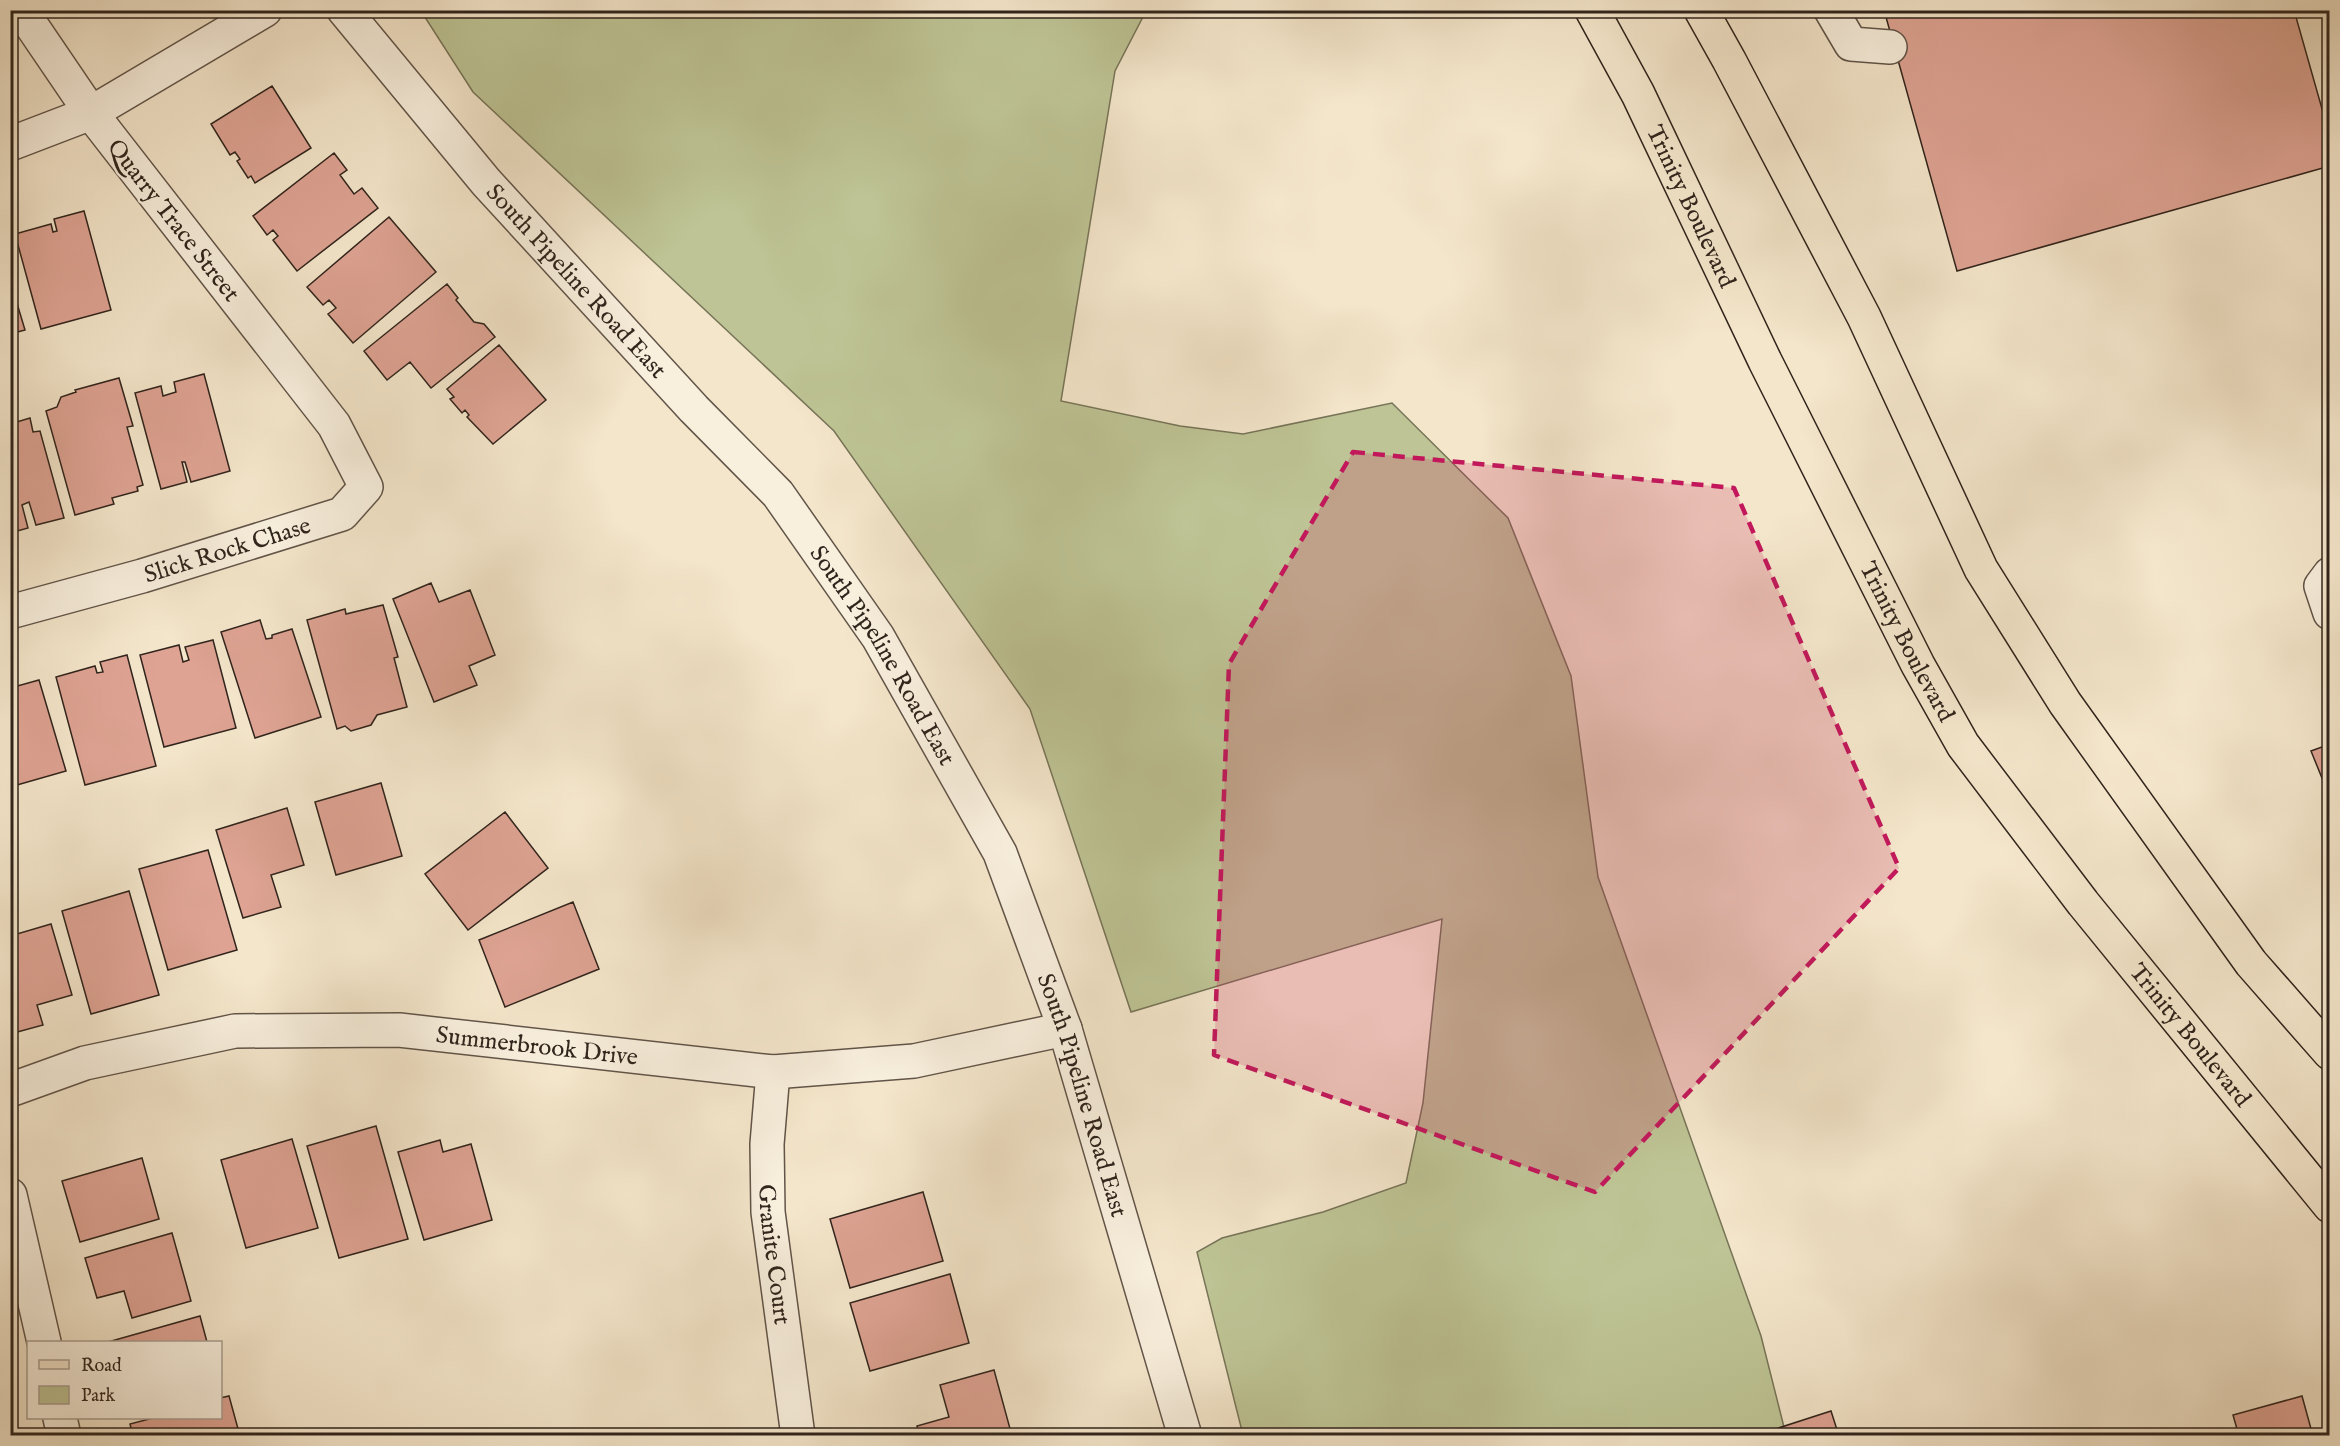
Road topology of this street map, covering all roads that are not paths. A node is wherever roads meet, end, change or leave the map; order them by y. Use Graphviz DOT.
graph roads {
  1 [pos="21,10"];
  2 [pos="265,10"];
  3 [pos="344,10"];
  4 [pos="1592,10"];
  5 [pos="1701,10"];
  6 [pos="1831,10"];
  7 [pos="1890,47"];
  8 [pos="91,113"];
  9 [pos="10,144"];
  10 [pos="334,425"];
  11 [pos="2330,574"];
  12 [pos="10,612"];
  13 [pos="2330,613"];
  14 [pos="1065,1029"];
  15 [pos="2330,1053"];
  16 [pos="773,1072"];
  17 [pos="10,1090"];
  18 [pos="10,1195"];
  19 [pos="2330,1206"];
  20 [pos="44,1341"];
  21 [pos="60,1419"];
  22 [pos="64,1436"];
  23 [pos="798,1436"];
  24 [pos="1185,1436"];
  1 -- 8 [label="street, Quarry Trace Street"];
  2 -- 8 [label="street"];
  3 -- 14 [label="street, South Pipeline Road East"];
  4 -- 19 [label="main road, Trinity Boulevard"];
  5 -- 15 [label="main road"];
  6 -- 7 [label="street"];
  8 -- 9 [label="street"];
  8 -- 10 [label="street, Quarry Trace Street"];
  10 -- 12 [label="street, Slick Rock Chase"];
  11 -- 13 [label="street"];
  14 -- 16 [label="street, Summerbrook Drive"];
  14 -- 24 [label="street, South Pipeline Road East"];
  16 -- 17 [label="street, Summerbrook Drive"];
  16 -- 23 [label="street, Granite Court"];
  18 -- 20 [label="street"];
  21 -- 22 [label="street"];
}
